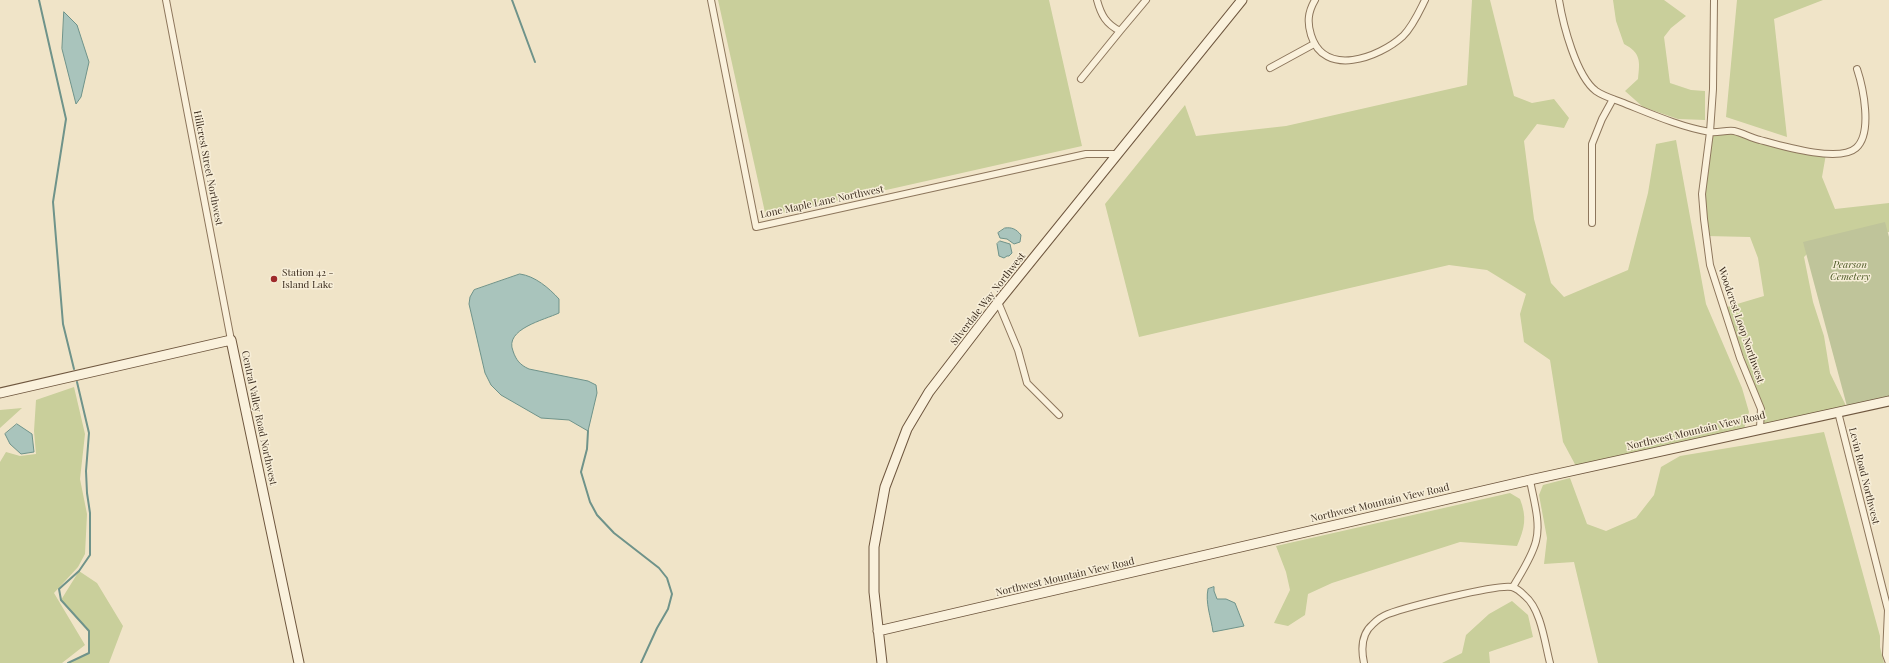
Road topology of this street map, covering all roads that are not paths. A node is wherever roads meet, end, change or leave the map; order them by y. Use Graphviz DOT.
graph roads {
  1 [pos="166,0"];
  2 [pos="711,0"];
  3 [pos="1097,0"];
  4 [pos="1146,0"];
  5 [pos="1242,0"];
  6 [pos="1315,0"];
  7 [pos="1425,0"];
  8 [pos="1559,0"];
  9 [pos="1714,0"];
  10 [pos="1120,31"];
  11 [pos="1314,44"];
  12 [pos="1270,68"];
  13 [pos="1857,69"];
  14 [pos="1081,79"];
  15 [pos="1613,99"];
  16 [pos="1710,132"];
  17 [pos="1118,154"];
  18 [pos="1592,223"];
  19 [pos="998,302"];
  20 [pos="232,340"];
  21 [pos="0,392"];
  22 [pos="1889,401"];
  23 [pos="1838,412"];
  24 [pos="1059,415"];
  25 [pos="1760,428"];
  26 [pos="1530,480"];
  27 [pos="1513,587"];
  28 [pos="878,631"];
  29 [pos="299,663"];
  30 [pos="882,663"];
  31 [pos="1364,663"];
  32 [pos="1550,663"];
  33 [pos="1889,663"];
  1 -- 20 [label="street, Hillcrest Street Northwest"];
  2 -- 17 [label="street, Lone Maple Lane Northwest"];
  3 -- 10 [label="street"];
  4 -- 10 [label="street"];
  5 -- 17 [label="main road, Silverdale Way Northwest"];
  6 -- 11 [label="street"];
  7 -- 11 [label="street"];
  8 -- 15 [label="street"];
  9 -- 16 [label="street, Woodcrest Loop Northwest"];
  10 -- 14 [label="street"];
  11 -- 12 [label="street"];
  13 -- 16 [label="street"];
  15 -- 16 [label="street"];
  15 -- 18 [label="street"];
  16 -- 25 [label="street, Woodcrest Loop Northwest"];
  17 -- 19 [label="main road, Silverdale Way Northwest"];
  19 -- 24 [label="street"];
  19 -- 28 [label="main road, Silverdale Way Northwest"];
  20 -- 21 [label="main road, Central Valley Road Northwest"];
  20 -- 29 [label="main road, Central Valley Road Northwest"];
  22 -- 23 [label="main road, Northwest Mountain View Road"];
  23 -- 25 [label="main road, Northwest Mountain View Road"];
  23 -- 33 [label="street, Levin Road Northwest"];
  25 -- 26 [label="main road, Northwest Mountain View Road"];
  26 -- 27 [label="street"];
  26 -- 28 [label="main road, Northwest Mountain View Road"];
  27 -- 31 [label="street"];
  27 -- 32 [label="street"];
  28 -- 30 [label="main road, Silverdale Way Northwest"];
}
